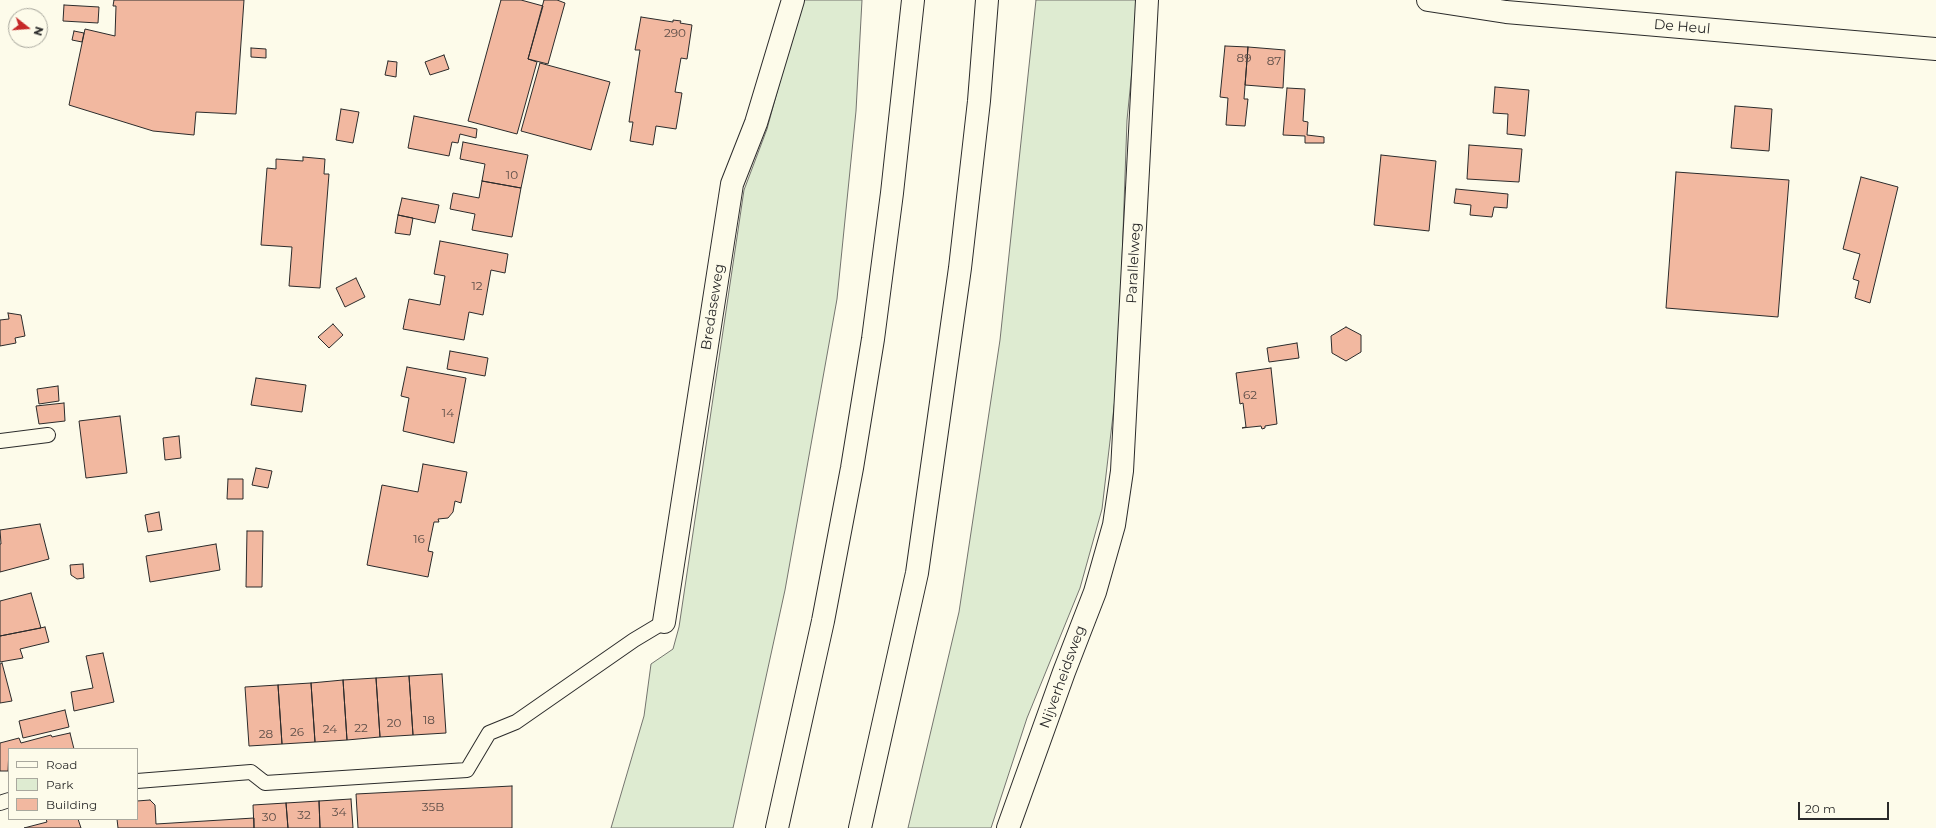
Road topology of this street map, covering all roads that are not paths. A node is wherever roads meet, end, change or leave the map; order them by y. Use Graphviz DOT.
graph roads {
  1 [pos="793,0"];
  2 [pos="913,0"];
  3 [pos="987,0"];
  4 [pos="1147,0"];
  5 [pos="1428,0"];
  6 [pos="1936,49"];
  7 [pos="48,435"];
  8 [pos="0,441"];
  9 [pos="1114,525"];
  10 [pos="664,622"];
  11 [pos="138,781"];
  12 [pos="777,828"];
  13 [pos="860,828"];
  14 [pos="1008,828"];
  1 -- 10 [label="main road, Bredaseweg"];
  2 -- 12 [label="main road"];
  3 -- 13 [label="main road"];
  4 -- 9 [label="main road, Parallelweg"];
  5 -- 6 [label="main road, De Heul"];
  7 -- 8 [label="lane"];
  9 -- 14 [label="main road, Nijverheidsweg"];
  10 -- 11 [label="lane"];
}
